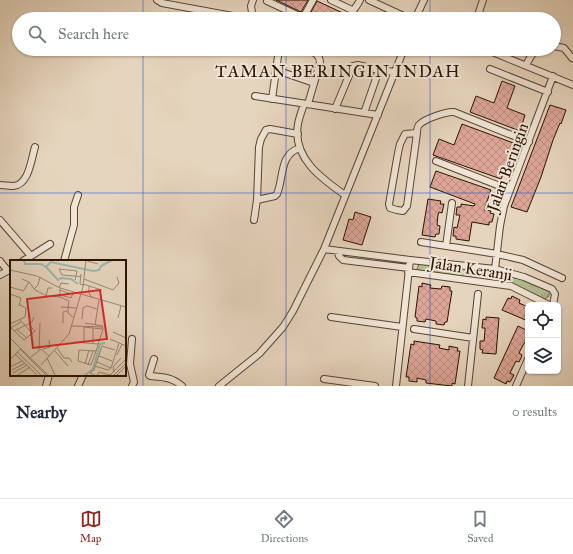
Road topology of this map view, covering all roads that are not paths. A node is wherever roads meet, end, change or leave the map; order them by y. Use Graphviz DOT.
graph roads {
  1 [pos="157,0"];
  2 [pos="252,0"];
  3 [pos="313,0"];
  4 [pos="331,0"];
  5 [pos="360,0"];
  6 [pos="369,0"];
  7 [pos="424,0"];
  8 [pos="483,0"];
  9 [pos="267,1"];
  10 [pos="352,10"];
  11 [pos="211,12"];
  12 [pos="252,12"];
  13 [pos="292,12"];
  14 [pos="308,12"];
  15 [pos="395,12"];
  16 [pos="418,12"];
  17 [pos="479,12"];
  18 [pos="561,47"];
  19 [pos="278,56"];
  20 [pos="319,56"];
  21 [pos="401,56"];
  22 [pos="502,56"];
  23 [pos="530,56"];
  24 [pos="572,58"];
  25 [pos="526,65"];
  26 [pos="490,69"];
  27 [pos="276,70"];
  28 [pos="379,70"];
  29 [pos="395,72"];
  30 [pos="553,76"];
  31 [pos="314,84"];
  32 [pos="573,84"];
  33 [pos="548,92"];
  34 [pos="255,96"];
  35 [pos="272,99"];
  36 [pos="306,104"];
  37 [pos="335,109"];
  38 [pos="364,113"];
  39 [pos="378,115"];
  40 [pos="298,134"];
  41 [pos="417,134"];
  42 [pos="529,142"];
  43 [pos="35,147"];
  44 [pos="300,148"];
  45 [pos="436,161"];
  46 [pos="0,185"];
  47 [pos="510,190"];
  48 [pos="78,195"];
  49 [pos="345,195"];
  50 [pos="257,200"];
  51 [pos="452,203"];
  52 [pos="0,220"];
  53 [pos="254,220"];
  54 [pos="421,242"];
  55 [pos="50,244"];
  56 [pos="446,246"];
  57 [pos="324,249"];
  58 [pos="338,251"];
  59 [pos="497,254"];
  60 [pos="31,256"];
  61 [pos="25,260"];
  62 [pos="64,260"];
  63 [pos="410,260"];
  64 [pos="0,261"];
  65 [pos="495,269"];
  66 [pos="9,270"];
  67 [pos="409,270"];
  68 [pos="0,276"];
  69 [pos="562,278"];
  70 [pos="478,294"];
  71 [pos="544,302"];
  72 [pos="554,302"];
  73 [pos="331,317"];
  74 [pos="402,327"];
  75 [pos="414,329"];
  76 [pos="473,338"];
  77 [pos="132,339"];
  78 [pos="154,359"];
  79 [pos="525,366"];
  80 [pos="49,376"];
  81 [pos="83,376"];
  82 [pos="324,379"];
  83 [pos="222,385"];
  84 [pos="46,386"];
  85 [pos="78,386"];
  86 [pos="132,386"];
  87 [pos="182,386"];
  88 [pos="375,386"];
  89 [pos="396,386"];
  90 [pos="468,386"];
  91 [pos="516,386"];
  1 -- 11 [label="street"];
  2 -- 12 [label="street"];
  3 -- 14 [label="street"];
  4 -- 10 [label="street"];
  5 -- 10 [label="street"];
  6 -- 15 [label="street"];
  7 -- 16 [label="street"];
  8 -- 17 [label="street"];
  9 -- 13 [label="street"];
  18 -- 24 [label="street"];
  19 -- 27 [label="street"];
  20 -- 31 [label="street"];
  21 -- 29 [label="street"];
  22 -- 25 [label="street"];
  23 -- 25 [label="street"];
  25 -- 30 [label="street"];
  26 -- 33 [label="street"];
  27 -- 31 [label="street"];
  27 -- 35 [label="street"];
  28 -- 29 [label="street"];
  28 -- 37 [label="street"];
  28 -- 38 [label="street"];
  29 -- 39 [label="street"];
  30 -- 32 [label="street"];
  30 -- 33 [label="street, Jalan Beringin"];
  31 -- 36 [label="street"];
  33 -- 42 [label="street, Jalan Beringin"];
  34 -- 35 [label="street"];
  35 -- 36 [label="street"];
  36 -- 37 [label="street"];
  36 -- 40 [label="street"];
  37 -- 38 [label="street"];
  38 -- 39 [label="street"];
  39 -- 49 [label="street"];
  40 -- 44 [label="street"];
  40 -- 50 [label="street"];
  41 -- 41 [label="street"];
  41 -- 42 [label="street"];
  42 -- 47 [label="street, Jalan Beringin"];
  43 -- 46 [label="street"];
  44 -- 49 [label="street"];
  44 -- 50 [label="street"];
  45 -- 47 [label="street"];
  47 -- 59 [label="street, Jalan Beringin"];
  48 -- 62 [label="street"];
  49 -- 57 [label="street"];
  50 -- 53 [label="street"];
  51 -- 56 [label="street"];
  52 -- 60 [label="street"];
  54 -- 56 [label="street"];
  55 -- 60 [label="street"];
  56 -- 59 [label="street"];
  57 -- 58 [label="street"];
  57 -- 83 [label="street"];
  58 -- 63 [label="street"];
  58 -- 67 [label="street, Jalan Keranji"];
  59 -- 65 [label="street, Jalan Beringin"];
  59 -- 69 [label="street"];
  60 -- 61 [label="street"];
  63 -- 65 [label="street"];
  63 -- 67 [label="street"];
  64 -- 66 [label="street"];
  65 -- 72 [label="street"];
  66 -- 68 [label="street"];
  67 -- 71 [label="street, Jalan Keranji"];
  67 -- 74 [label="street"];
  70 -- 76 [label="street"];
  73 -- 74 [label="street"];
  74 -- 89 [label="street"];
  75 -- 76 [label="street"];
  76 -- 90 [label="street"];
  77 -- 86 [label="street"];
  78 -- 87 [label="street"];
  79 -- 91 [label="street"];
  80 -- 84 [label="street"];
  81 -- 85 [label="street"];
  82 -- 88 [label="street"];
}
